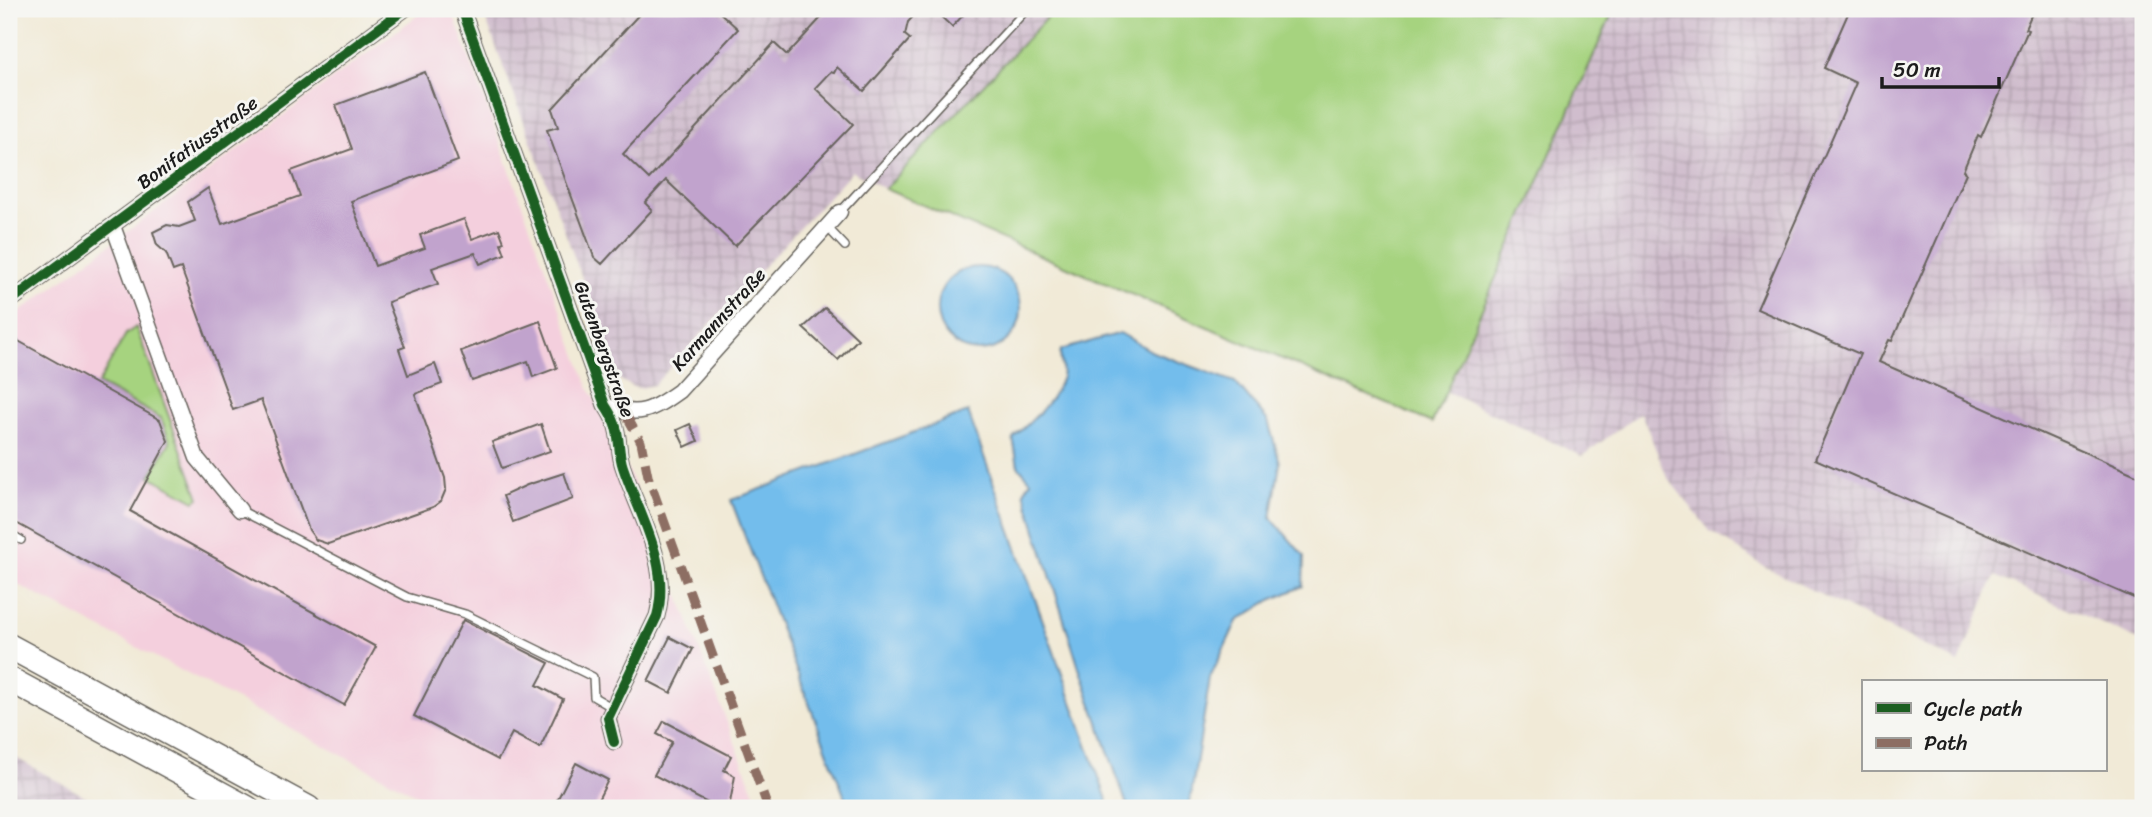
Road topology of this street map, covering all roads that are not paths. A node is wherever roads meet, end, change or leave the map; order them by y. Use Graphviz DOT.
graph roads {
  1 [pos="405,9"];
  2 [pos="462,9"];
  3 [pos="1027,9"];
  4 [pos="840,212"];
  5 [pos="113,226"];
  6 [pos="827,227"];
  7 [pos="845,246"];
  8 [pos="9,302"];
  9 [pos="606,405"];
  10 [pos="240,510"];
  11 [pos="9,533"];
  12 [pos="22,540"];
  13 [pos="9,646"];
  14 [pos="9,679"];
  15 [pos="613,709"];
  16 [pos="614,742"];
  17 [pos="247,808"];
  18 [pos="307,808"];
  1 -- 5 [label="street, Bonifatiusstraße"];
  2 -- 9 [label="street, Gutenbergstraße"];
  3 -- 4 [label="lane"];
  4 -- 6 [label="street, Karmannstraße"];
  5 -- 8 [label="street, Bonifatiusstraße"];
  5 -- 10 [label="street"];
  6 -- 7 [label="lane"];
  6 -- 9 [label="street, Karmannstraße"];
  9 -- 15 [label="street, Gutenbergstraße"];
  10 -- 15 [label="lane"];
  11 -- 12 [label="lane"];
  13 -- 18 [label="highway"];
  14 -- 17 [label="highway"];
  15 -- 16 [label="street, Gutenbergstraße"];
}
